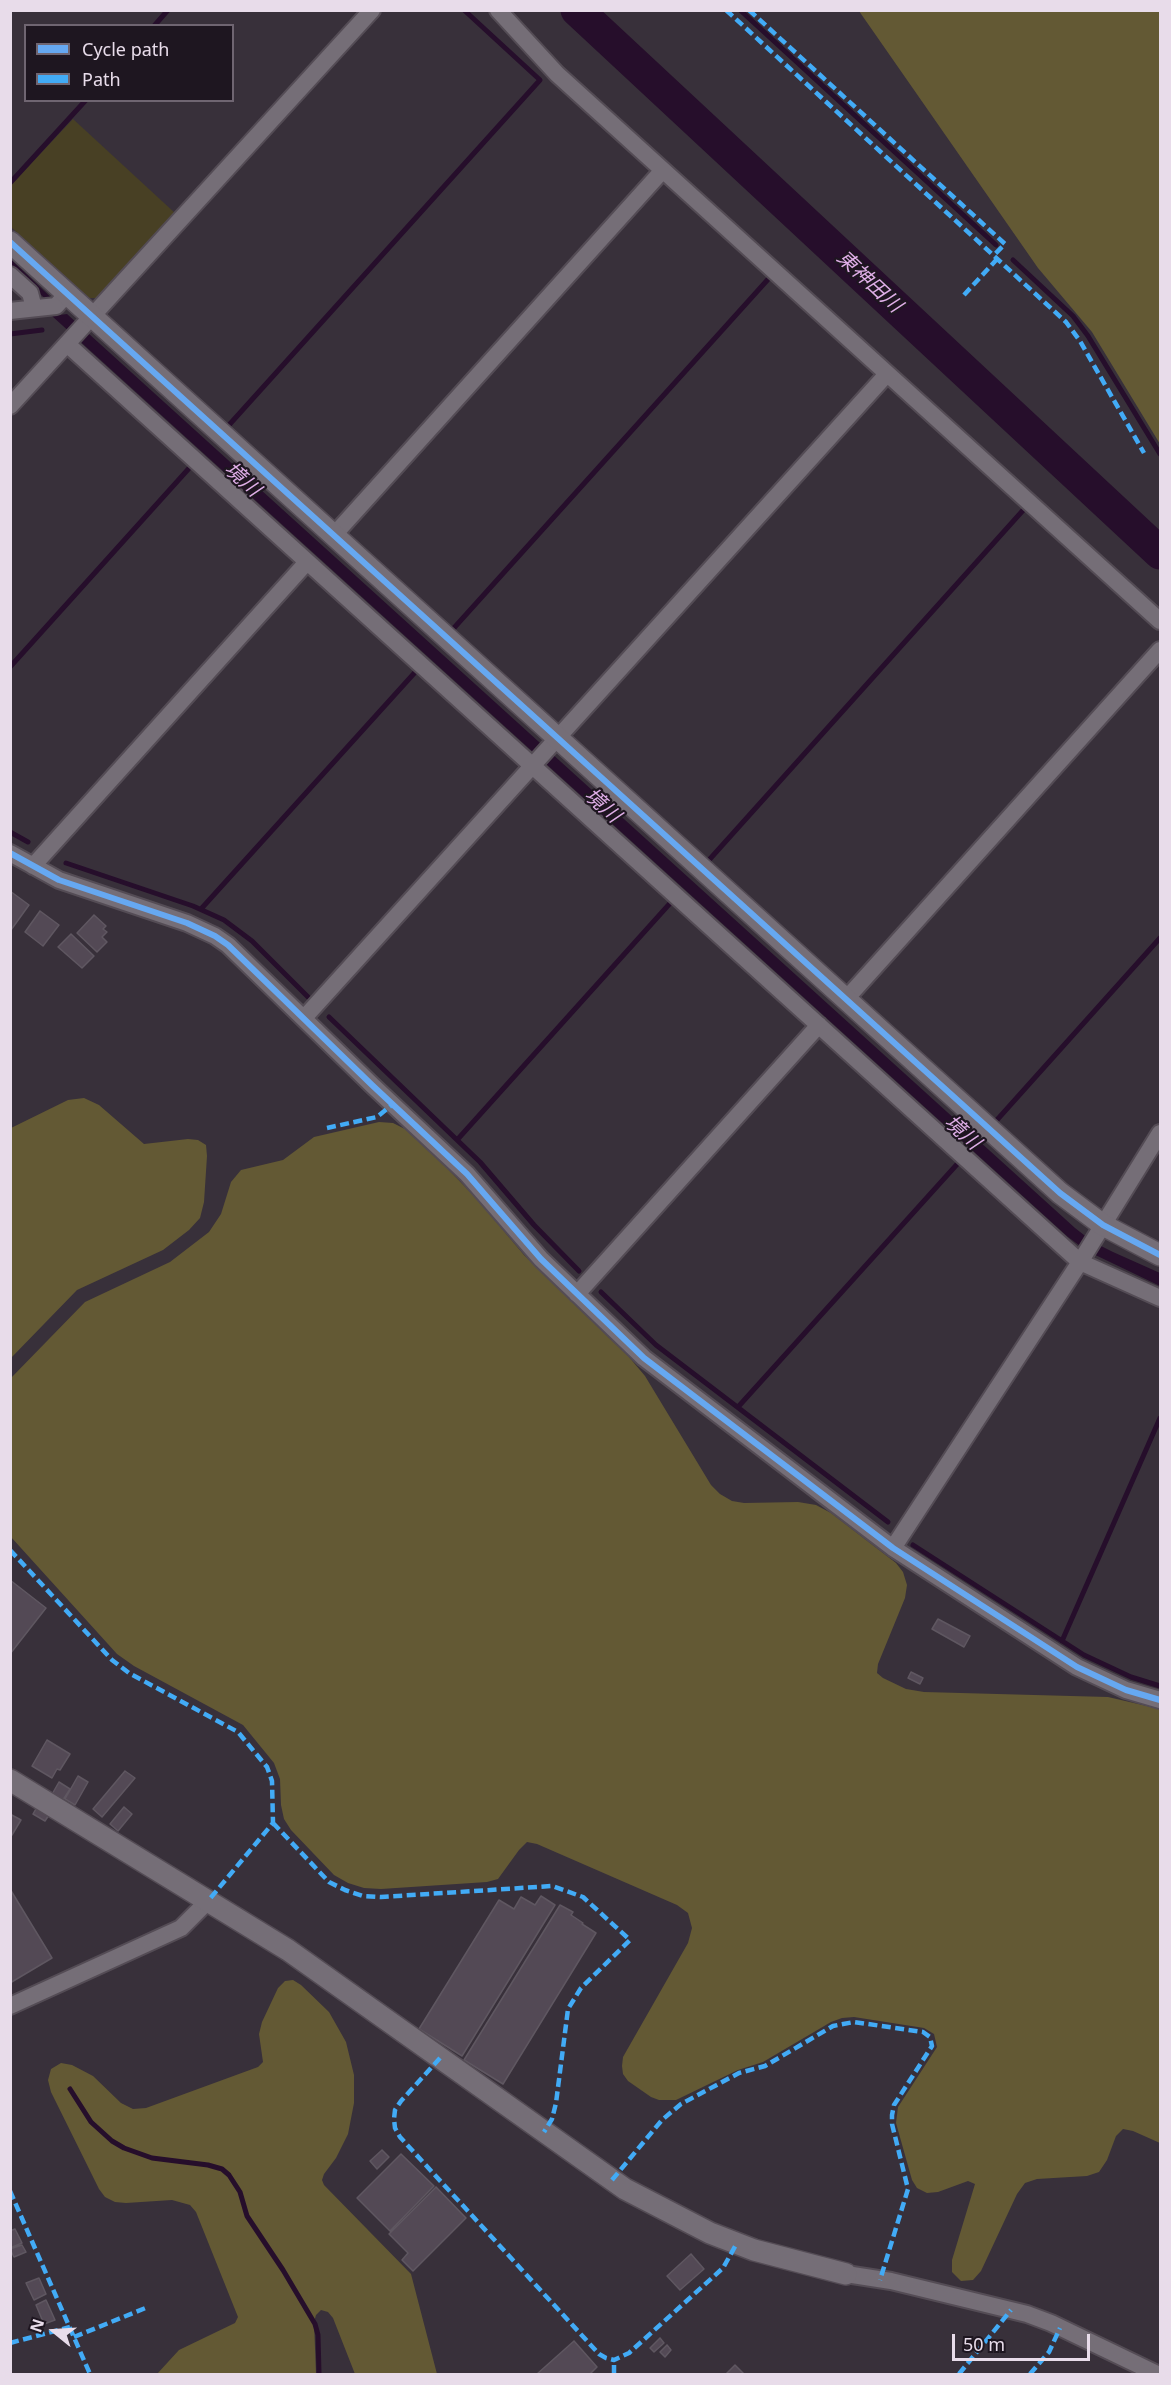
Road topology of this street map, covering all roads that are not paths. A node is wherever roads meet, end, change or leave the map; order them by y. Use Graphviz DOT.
graph roads {
  1 [pos="372,10"];
  2 [pos="498,10"];
  3 [pos="663,170"];
  4 [pos="10,242"];
  5 [pos="10,275"];
  6 [pos="67,294"];
  7 [pos="34,308"];
  8 [pos="10,311"];
  9 [pos="88,320"];
  10 [pos="69,342"];
  11 [pos="887,374"];
  12 [pos="10,406"];
  13 [pos="334,536"];
  14 [pos="307,562"];
  15 [pos="1161,621"];
  16 [pos="1161,650"];
  17 [pos="555,743"];
  18 [pos="535,765"];
  19 [pos="10,854"];
  20 [pos="33,866"];
  21 [pos="846,999"];
  22 [pos="304,1018"];
  23 [pos="819,1025"];
  24 [pos="1161,1133"];
  25 [pos="1100,1231"];
  26 [pos="1161,1255"];
  27 [pos="1082,1259"];
  28 [pos="577,1294"];
  29 [pos="1161,1298"];
  30 [pos="892,1548"];
  31 [pos="1161,1700"];
  32 [pos="10,1780"];
  33 [pos="208,1901"];
  34 [pos="10,2006"];
  35 [pos="846,2274"];
  36 [pos="1158,2374"];
  1 -- 9 [label="street"];
  2 -- 3 [label="street"];
  3 -- 11 [label="street"];
  3 -- 13 [label="street"];
  4 -- 6 [label="street"];
  5 -- 7 [label="street"];
  6 -- 7 [label="street"];
  6 -- 9 [label="street"];
  7 -- 8 [label="street"];
  9 -- 10 [label="street"];
  9 -- 13 [label="street"];
  10 -- 12 [label="street"];
  10 -- 14 [label="street"];
  11 -- 15 [label="street"];
  11 -- 17 [label="street"];
  13 -- 17 [label="street"];
  14 -- 18 [label="street"];
  14 -- 20 [label="street"];
  16 -- 21 [label="street"];
  17 -- 18 [label="street"];
  17 -- 21 [label="street"];
  18 -- 22 [label="street"];
  18 -- 23 [label="street"];
  19 -- 20 [label="street"];
  20 -- 22 [label="street"];
  21 -- 25 [label="street"];
  22 -- 28 [label="street"];
  23 -- 27 [label="street"];
  23 -- 28 [label="street"];
  24 -- 25 [label="street"];
  25 -- 26 [label="street"];
  25 -- 27 [label="street"];
  27 -- 29 [label="street"];
  27 -- 30 [label="street"];
  28 -- 30 [label="street"];
  30 -- 31 [label="street"];
  32 -- 33 [label="street"];
  33 -- 34 [label="street"];
  33 -- 35 [label="street"];
  35 -- 36 [label="street"];
}
